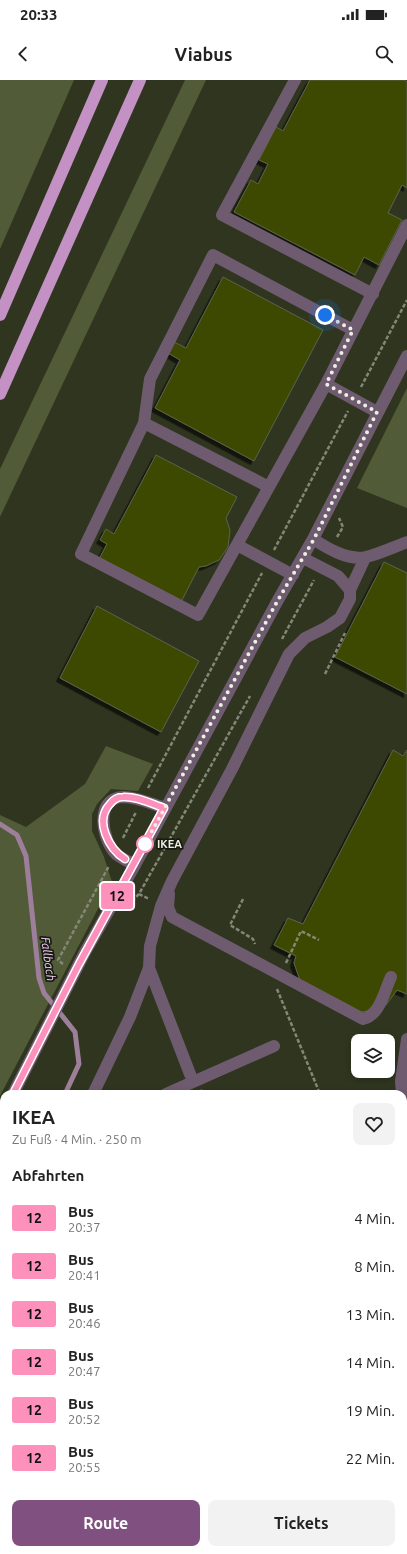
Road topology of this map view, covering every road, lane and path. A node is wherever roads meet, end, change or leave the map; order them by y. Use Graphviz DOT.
graph roads {
  1 [pos="102,80"];
  2 [pos="140,80"];
  3 [pos="295,80"];
  4 [pos="407,225"];
  5 [pos="373,294"];
  6 [pos="407,300"];
  7 [pos="0,315"];
  8 [pos="353,330"];
  9 [pos="407,356"];
  10 [pos="326,384"];
  11 [pos="0,394"];
  12 [pos="354,399"];
  13 [pos="377,412"];
  14 [pos="144,423"];
  15 [pos="269,488"];
  16 [pos="340,513"];
  17 [pos="314,539"];
  18 [pos="407,542"];
  19 [pos="237,545"];
  20 [pos="330,550"];
  21 [pos="303,558"];
  22 [pos="365,558"];
  23 [pos="268,562"];
  24 [pos="322,566"];
  25 [pos="293,575"];
  26 [pos="350,590"];
  27 [pos="347,628"];
  28 [pos="280,643"];
  29 [pos="325,674"];
  30 [pos="252,692"];
  31 [pos="142,800"];
  32 [pos="164,808"];
  33 [pos="116,854"];
  34 [pos="135,865"];
  35 [pos="172,881"];
  36 [pos="129,906"];
  37 [pos="319,940"];
  38 [pos="149,968"];
  39 [pos="73,975"];
  40 [pos="280,977"];
  41 [pos="391,977"];
  42 [pos="407,1039"];
  43 [pos="274,1046"];
  44 [pos="190,1074"];
  45 [pos="15,1090"];
  46 [pos="95,1090"];
  47 [pos="175,1090"];
  48 [pos="318,1090"];
  49 [pos="402,1090"];
  1 -- 7 [label="highway"];
  2 -- 11 [label="highway"];
  3 -- 5 [label="street"];
  4 -- 5 [label="street"];
  5 -- 8 [label="street"];
  6 -- 12 [label="path"];
  8 -- 10 [label="street"];
  8 -- 14 [label="street"];
  9 -- 13 [label="street"];
  10 -- 12 [label="street"];
  10 -- 15 [label="street"];
  12 -- 13 [label="street"];
  12 -- 23 [label="path"];
  13 -- 17 [label="street"];
  14 -- 15 [label="street"];
  14 -- 19 [label="street"];
  15 -- 19 [label="street"];
  16 -- 20 [label="path"];
  17 -- 20 [label="street"];
  17 -- 21 [label="street"];
  18 -- 22 [label="street"];
  19 -- 23 [label="street"];
  20 -- 22 [label="street"];
  21 -- 24 [label="street"];
  21 -- 25 [label="street"];
  22 -- 26 [label="street"];
  23 -- 25 [label="street"];
  23 -- 31 [label="path"];
  24 -- 26 [label="street"];
  24 -- 28 [label="path"];
  25 -- 32 [label="street"];
  26 -- 35 [label="street"];
  27 -- 29 [label="path"];
  30 -- 36 [label="path"];
  31 -- 32 [label="street"];
  31 -- 33 [label="path"];
  31 -- 33 [label="street"];
  32 -- 34 [label="street"];
  33 -- 34 [label="street"];
  33 -- 39 [label="path"];
  34 -- 39 [label="street"];
  35 -- 38 [label="street"];
  35 -- 40 [label="street"];
  37 -- 40 [label="path"];
  38 -- 44 [label="street"];
  38 -- 46 [label="street"];
  39 -- 45 [label="street"];
  40 -- 41 [label="street"];
  40 -- 48 [label="path"];
  42 -- 49 [label="street"];
  43 -- 47 [label="street"];
}
